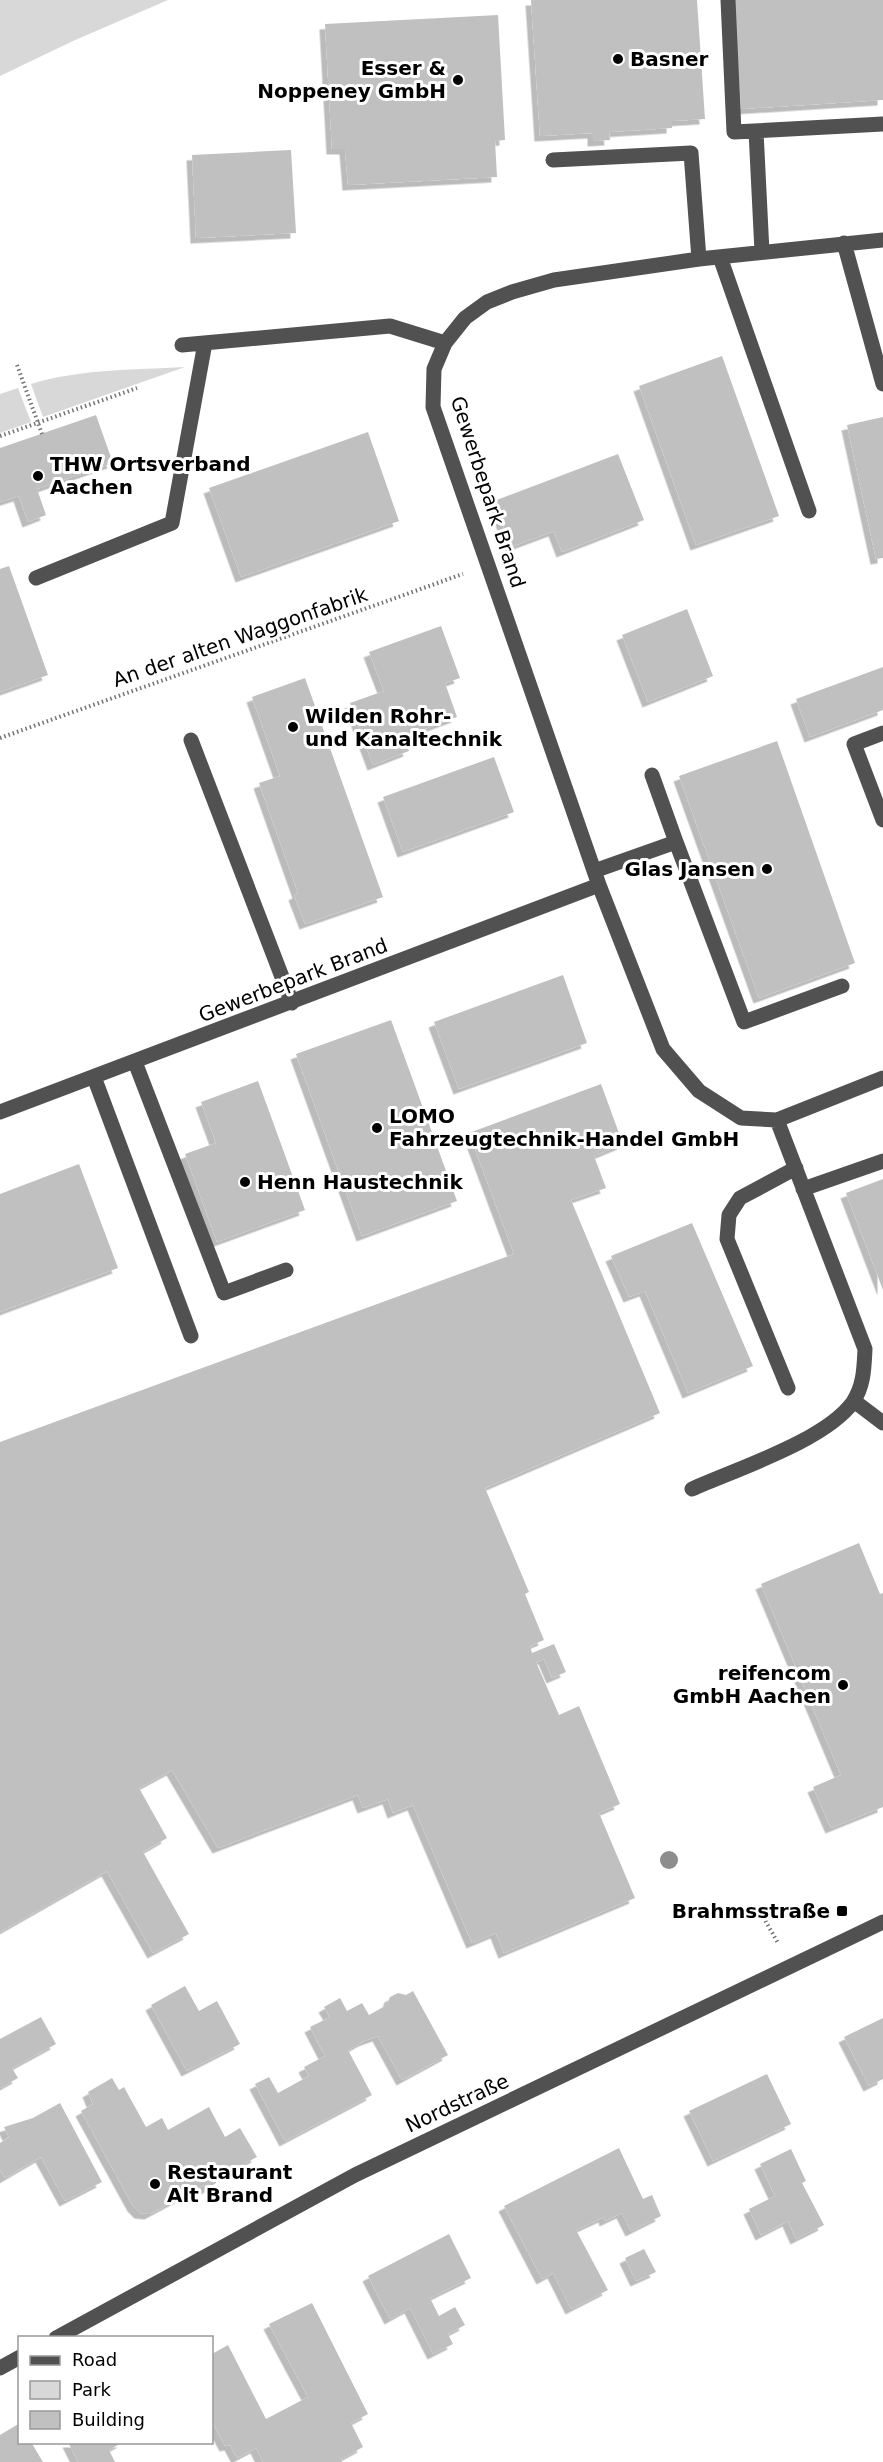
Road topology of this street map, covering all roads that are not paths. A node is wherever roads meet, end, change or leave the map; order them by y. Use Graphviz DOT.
graph roads {
  1 [pos="728,0"];
  2 [pos="883,124"];
  3 [pos="756,131"];
  4 [pos="554,160"];
  5 [pos="883,240"];
  6 [pos="844,243"];
  7 [pos="762,252"];
  8 [pos="720,257"];
  9 [pos="699,258"];
  10 [pos="205,343"];
  11 [pos="445,343"];
  12 [pos="182,345"];
  13 [pos="883,384"];
  14 [pos="809,511"];
  15 [pos="36,578"];
  16 [pos="883,734"];
  17 [pos="192,740"];
  18 [pos="651,775"];
  19 [pos="883,820"];
  20 [pos="676,842"];
  21 [pos="597,878"];
  22 [pos="842,986"];
  23 [pos="292,1003"];
  24 [pos="135,1062"];
  25 [pos="94,1077"];
  26 [pos="883,1078"];
  27 [pos="0,1112"];
  28 [pos="777,1120"];
  29 [pos="883,1161"];
  30 [pos="796,1167"];
  31 [pos="803,1189"];
  32 [pos="286,1270"];
  33 [pos="191,1336"];
  34 [pos="788,1388"];
  35 [pos="854,1401"];
  36 [pos="883,1423"];
  37 [pos="692,1489"];
  38 [pos="883,1922"];
  39 [pos="58,2336"];
  40 [pos="18,2358"];
  41 [pos="0,2368"];
  1 -- 3 [label="street"];
  2 -- 3 [label="street"];
  3 -- 7 [label="street"];
  4 -- 9 [label="street"];
  5 -- 6 [label="street, Gewerbepark Brand"];
  6 -- 7 [label="street, Gewerbepark Brand"];
  6 -- 13 [label="street"];
  7 -- 8 [label="street, Gewerbepark Brand"];
  8 -- 9 [label="street, Gewerbepark Brand"];
  8 -- 14 [label="street"];
  9 -- 11 [label="street, Gewerbepark Brand"];
  10 -- 11 [label="street"];
  10 -- 12 [label="street"];
  10 -- 15 [label="street"];
  11 -- 21 [label="street, Gewerbepark Brand"];
  16 -- 19 [label="street"];
  17 -- 23 [label="street"];
  18 -- 20 [label="street"];
  20 -- 21 [label="street"];
  20 -- 22 [label="street"];
  21 -- 23 [label="street, Gewerbepark Brand"];
  21 -- 28 [label="street, Gewerbepark Brand"];
  23 -- 24 [label="street, Gewerbepark Brand"];
  24 -- 25 [label="street, Gewerbepark Brand"];
  24 -- 32 [label="street"];
  25 -- 27 [label="street, Gewerbepark Brand"];
  25 -- 33 [label="street"];
  26 -- 28 [label="street, Gewerbepark Brand"];
  28 -- 30 [label="street"];
  29 -- 31 [label="street"];
  30 -- 31 [label="street"];
  30 -- 34 [label="street"];
  31 -- 35 [label="street"];
  35 -- 36 [label="street"];
  35 -- 37 [label="street"];
  38 -- 39 [label="street, Nordstraße"];
  40 -- 41 [label="street"];
}
